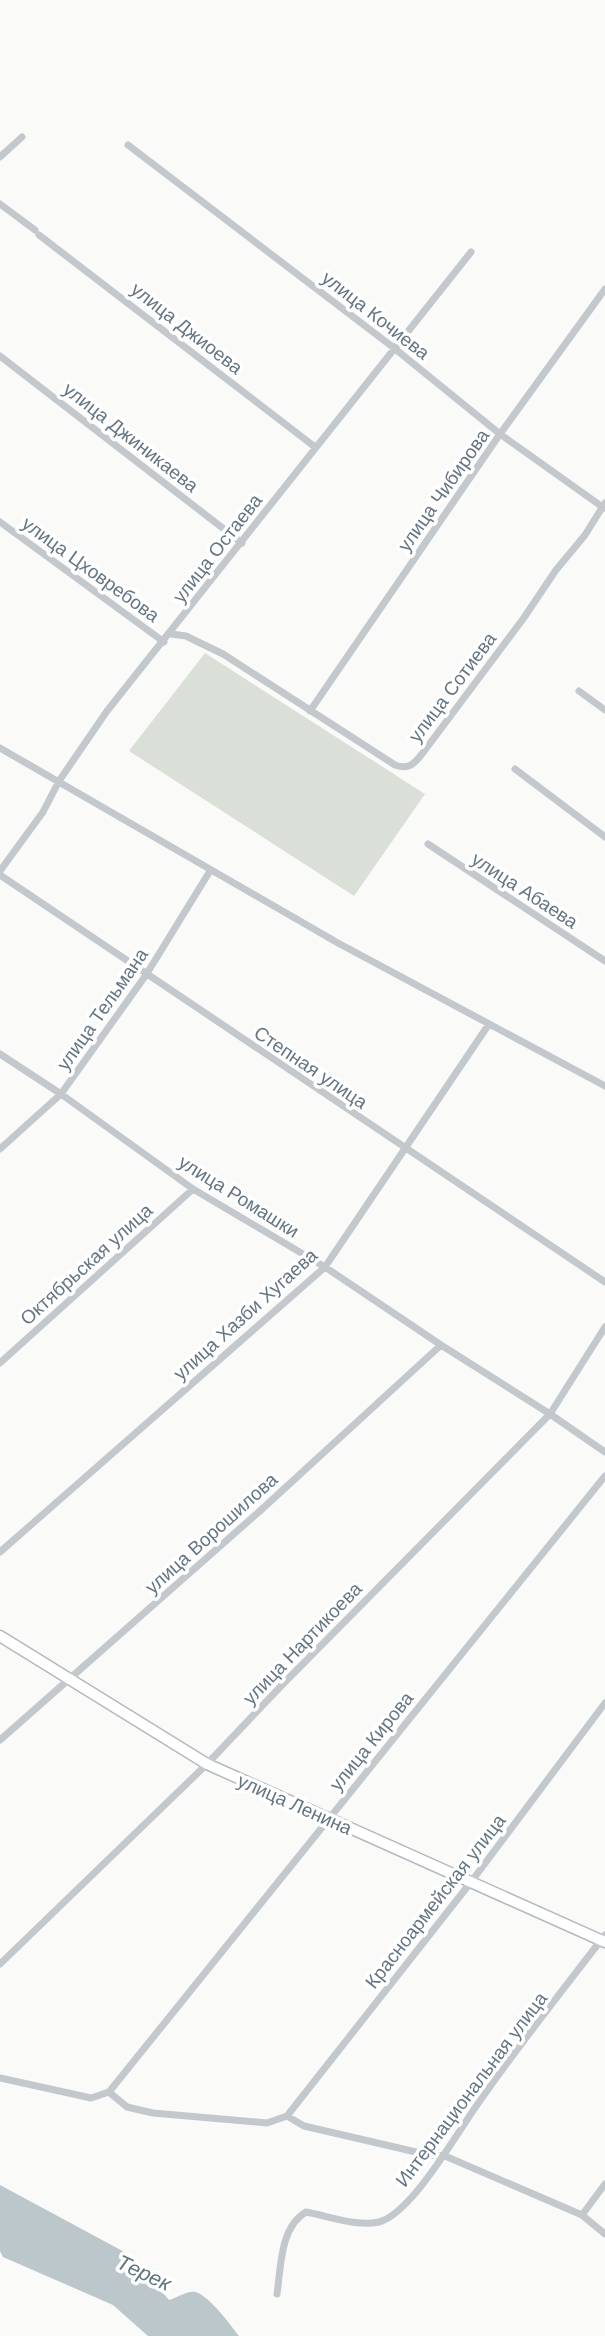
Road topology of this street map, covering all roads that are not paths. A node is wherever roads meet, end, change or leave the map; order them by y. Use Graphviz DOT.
graph roads {
  1 [pos="22,137"];
  2 [pos="128,145"];
  3 [pos="0,157"];
  4 [pos="0,204"];
  5 [pos="471,252"];
  6 [pos="605,289"];
  7 [pos="394,348"];
  8 [pos="0,356"];
  9 [pos="500,434"];
  10 [pos="315,447"];
  11 [pos="604,506"];
  12 [pos="0,522"];
  13 [pos="242,543"];
  14 [pos="171,634"];
  15 [pos="164,642"];
  16 [pos="579,691"];
  17 [pos="605,710"];
  18 [pos="310,711"];
  19 [pos="0,748"];
  20 [pos="515,769"];
  21 [pos="59,781"];
  22 [pos="605,837"];
  23 [pos="428,844"];
  24 [pos="210,871"];
  25 [pos="0,873"];
  26 [pos="605,961"];
  27 [pos="146,975"];
  28 [pos="489,1024"];
  29 [pos="0,1054"];
  30 [pos="605,1086"];
  31 [pos="61,1094"];
  32 [pos="403,1148"];
  33 [pos="0,1149"];
  34 [pos="193,1189"];
  35 [pos="325,1267"];
  36 [pos="605,1282"];
  37 [pos="605,1327"];
  38 [pos="441,1345"];
  39 [pos="0,1363"];
  40 [pos="550,1414"];
  41 [pos="605,1452"];
  42 [pos="605,1476"];
  43 [pos="0,1552"];
  44 [pos="0,1636"];
  45 [pos="67,1679"];
  46 [pos="605,1703"];
  47 [pos="0,1740"];
  48 [pos="207,1764"];
  49 [pos="328,1819"];
  50 [pos="471,1882"];
  51 [pos="604,1939"];
  52 [pos="0,1964"];
  53 [pos="0,2078"];
  54 [pos="109,2092"];
  55 [pos="287,2116"];
  56 [pos="445,2156"];
  57 [pos="605,2184"];
  58 [pos="582,2215"];
  59 [pos="605,2234"];
  60 [pos="277,2294"];
  1 -- 3 [label="street"];
  2 -- 7 [label="street, улица Кочиева"];
  4 -- 10 [label="street, улица Джиоева"];
  5 -- 7 [label="street, улица Остаева"];
  6 -- 9 [label="street, улица Чибирова"];
  7 -- 9 [label="street, улица Кочиева"];
  7 -- 10 [label="street, улица Остаева"];
  8 -- 13 [label="street, улица Джиникаева"];
  9 -- 11 [label="street, улица Кочиева"];
  9 -- 18 [label="street, улица Чибирова"];
  10 -- 13 [label="street, улица Остаева"];
  11 -- 18 [label="street, улица Сотиева"];
  12 -- 15 [label="street, улица Цховребова"];
  13 -- 14 [label="street, улица Остаева"];
  14 -- 15 [label="street, улица Остаева"];
  14 -- 18 [label="street, улица Сотиева"];
  15 -- 21 [label="street, улица Остаева"];
  16 -- 17 [label="street"];
  19 -- 21 [label="street"];
  20 -- 22 [label="street"];
  21 -- 24 [label="street"];
  21 -- 25 [label="street, улица Остаева"];
  23 -- 26 [label="street, улица Абаева"];
  24 -- 27 [label="street, улица Тельмана"];
  24 -- 28 [label="street"];
  25 -- 27 [label="street, Степная улица"];
  27 -- 31 [label="street, улица Тельмана"];
  27 -- 32 [label="street, Степная улица"];
  28 -- 30 [label="street"];
  28 -- 32 [label="street, улица Хазби Хугаева"];
  29 -- 31 [label="street, улица Ромашки"];
  31 -- 33 [label="street, улица Тельмана"];
  31 -- 34 [label="street, улица Ромашки"];
  32 -- 35 [label="street, улица Хазби Хугаева"];
  32 -- 36 [label="street, Степная улица"];
  34 -- 35 [label="street, улица Ромашки"];
  34 -- 39 [label="street, Октябрьская улица"];
  35 -- 38 [label="street, улица Ромашки"];
  35 -- 43 [label="street, улица Хазби Хугаева"];
  37 -- 40 [label="street, улица Нартикоева"];
  38 -- 40 [label="street, улица Ромашки"];
  38 -- 45 [label="street, улица Ворошилова"];
  40 -- 41 [label="street, улица Ромашки"];
  40 -- 48 [label="street, улица Нартикоева"];
  42 -- 49 [label="street, улица Кирова"];
  44 -- 45 [label="street, улица Ленина"];
  45 -- 47 [label="street, улица Ворошилова"];
  45 -- 48 [label="street, улица Ленина"];
  46 -- 50 [label="street, Красноармейская улица"];
  48 -- 49 [label="street, улица Ленина"];
  48 -- 52 [label="street, улица Нартикоева"];
  49 -- 50 [label="street, улица Ленина"];
  49 -- 54 [label="street, улица Кирова"];
  50 -- 51 [label="street, улица Ленина"];
  50 -- 55 [label="street, Красноармейская улица"];
  51 -- 56 [label="street, Интернациональная улица"];
  53 -- 54 [label="street"];
  54 -- 55 [label="street"];
  55 -- 56 [label="street"];
  56 -- 58 [label="street"];
  56 -- 60 [label="street, Интернациональная улица"];
  57 -- 58 [label="street"];
  58 -- 59 [label="street"];
}
